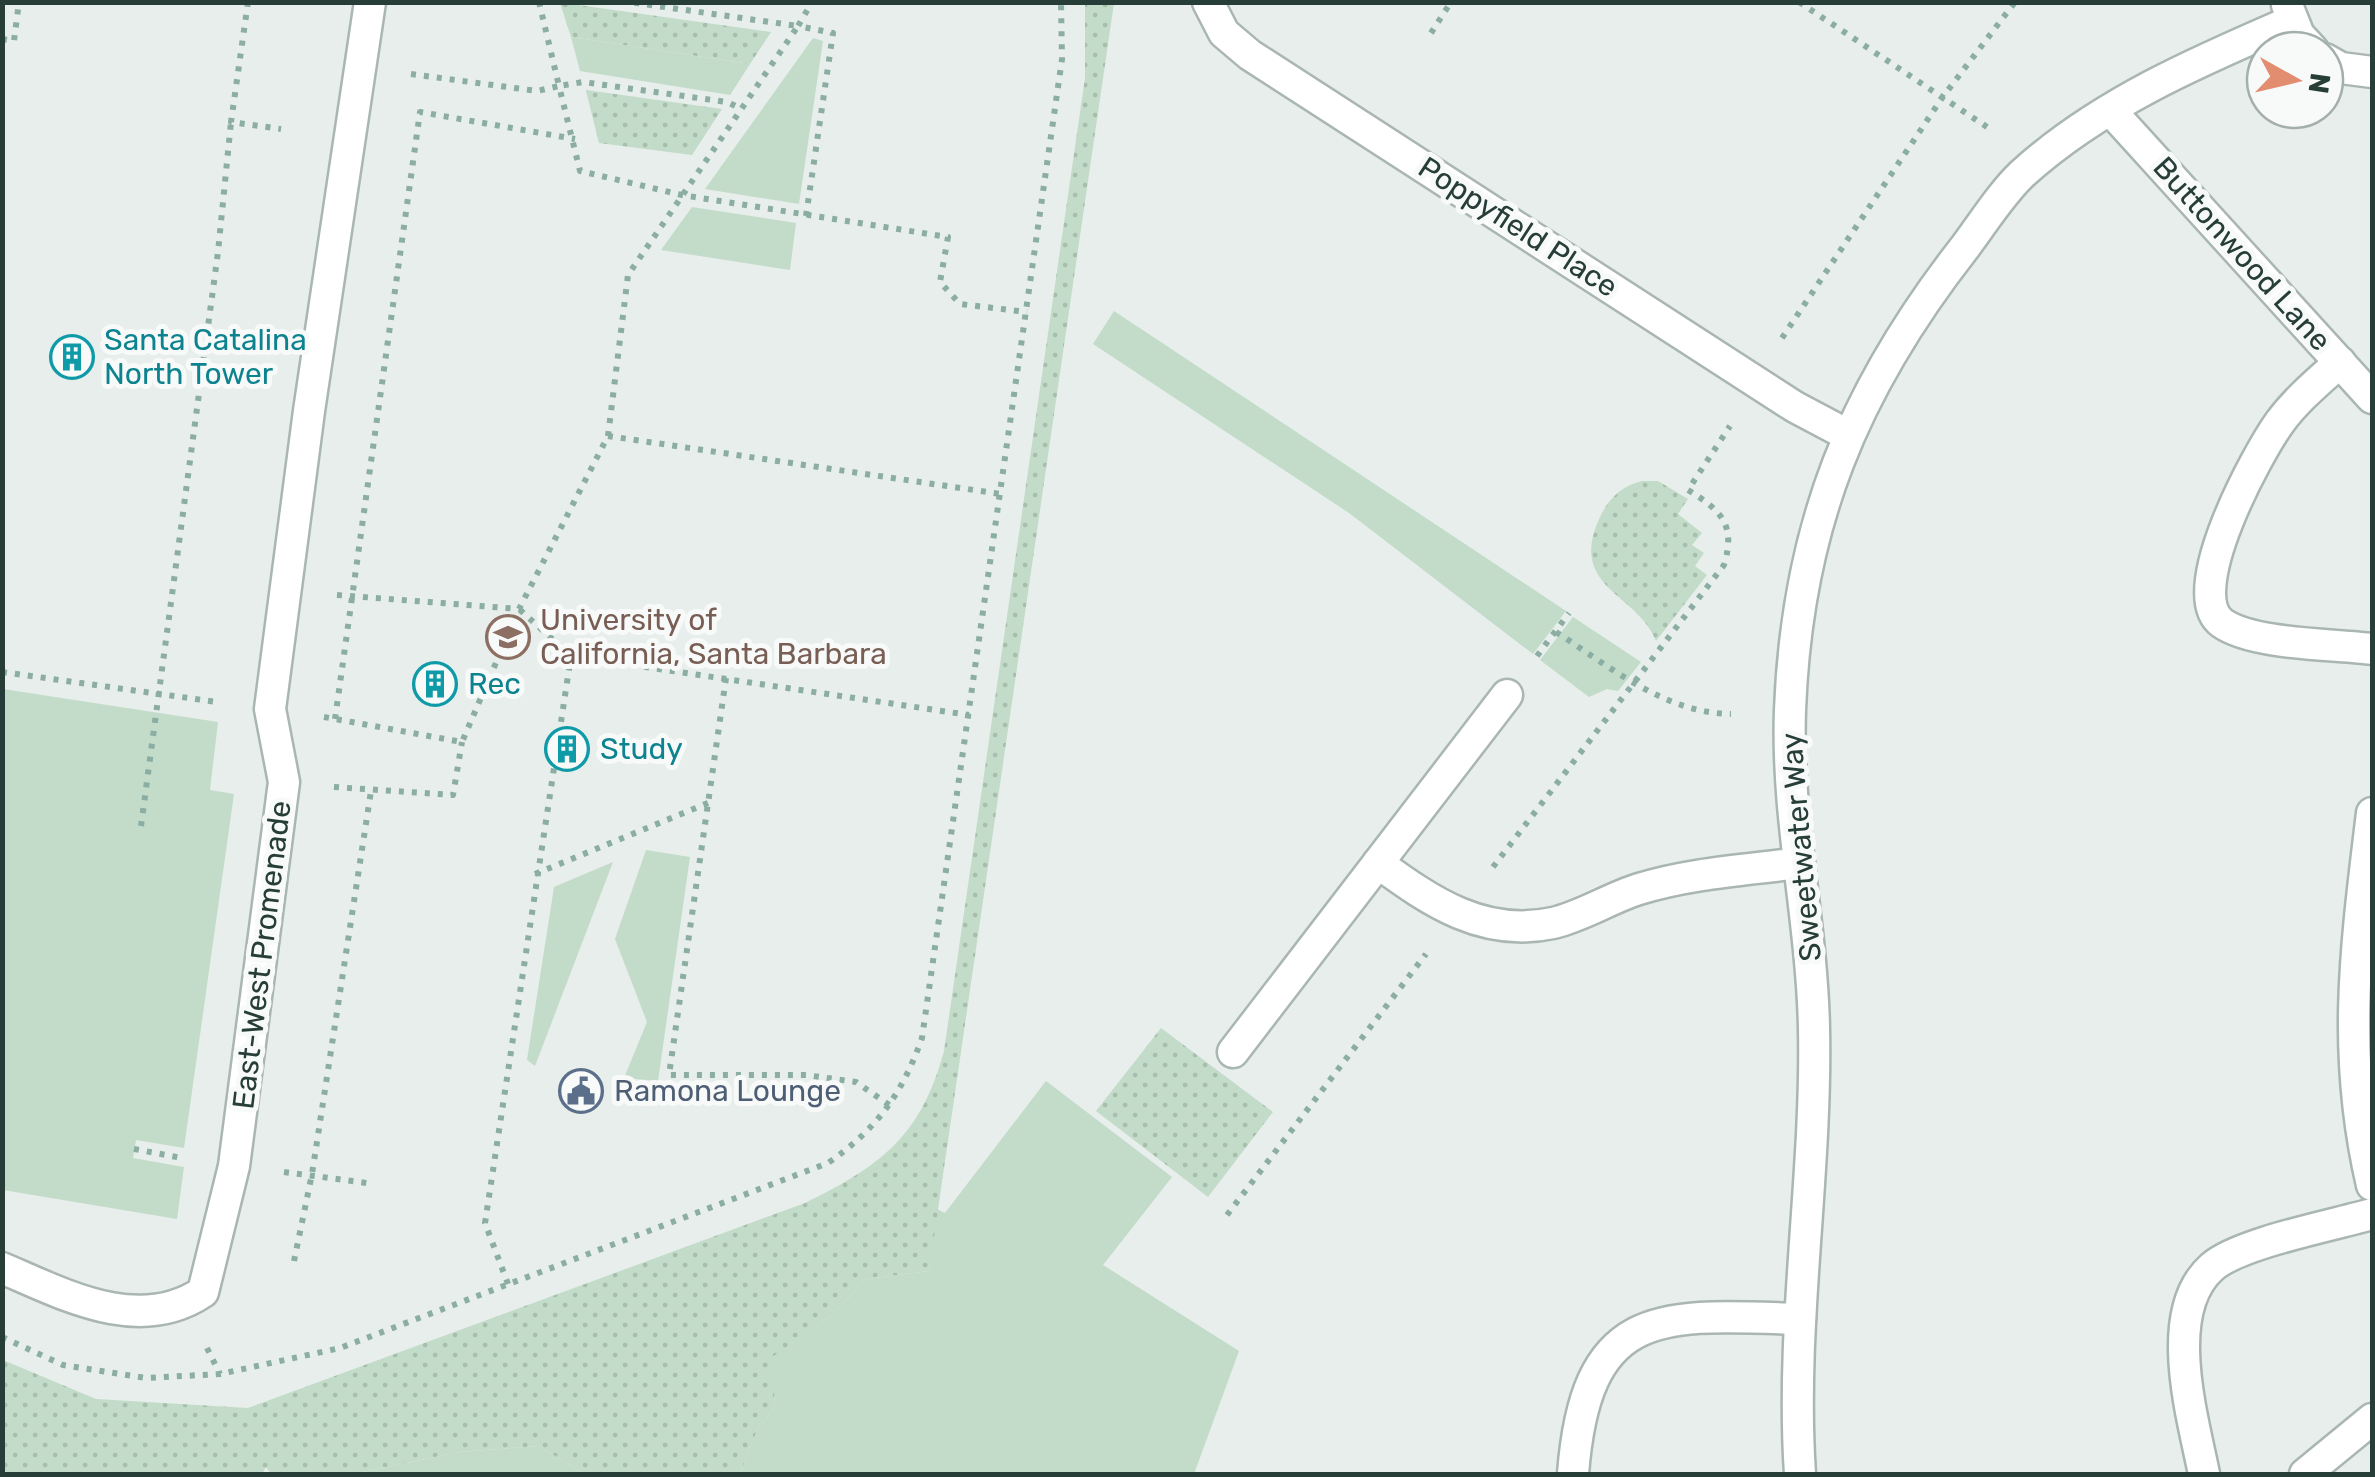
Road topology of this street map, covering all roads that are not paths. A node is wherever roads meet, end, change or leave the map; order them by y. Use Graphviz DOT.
graph roads {
  1 [pos="370,2"];
  2 [pos="1208,2"];
  3 [pos="2289,12"];
  4 [pos="2345,69"];
  5 [pos="2372,72"];
  6 [pos="2111,111"];
  7 [pos="2340,362"];
  8 [pos="2372,398"];
  9 [pos="1846,434"];
  10 [pos="2372,649"];
  11 [pos="1506,696"];
  12 [pos="2372,814"];
  13 [pos="1378,862"];
  14 [pos="1799,863"];
  15 [pos="1233,1052"];
  16 [pos="2372,1184"];
  17 [pos="2372,1214"];
  18 [pos="2,1268"];
  19 [pos="1800,1320"];
  20 [pos="2372,1419"];
  21 [pos="1573,1474"];
  22 [pos="1800,1474"];
  23 [pos="2204,1474"];
  24 [pos="2306,1474"];
  1 -- 18 [label="street, East-West Promenade"];
  2 -- 9 [label="street, Poppyfield Place"];
  3 -- 6 [label="street, Sweetwater Way"];
  4 -- 5 [label="street"];
  6 -- 7 [label="street, Buttonwood Lane"];
  6 -- 9 [label="street, Sweetwater Way"];
  7 -- 8 [label="street, Buttonwood Lane"];
  7 -- 10 [label="street"];
  9 -- 14 [label="street, Sweetwater Way"];
  11 -- 13 [label="street"];
  12 -- 16 [label="street"];
  13 -- 14 [label="street"];
  13 -- 15 [label="street"];
  14 -- 19 [label="street, Sweetwater Way"];
  17 -- 23 [label="street"];
  19 -- 21 [label="street"];
  19 -- 22 [label="street, Sweetwater Way"];
  20 -- 24 [label="street"];
}
